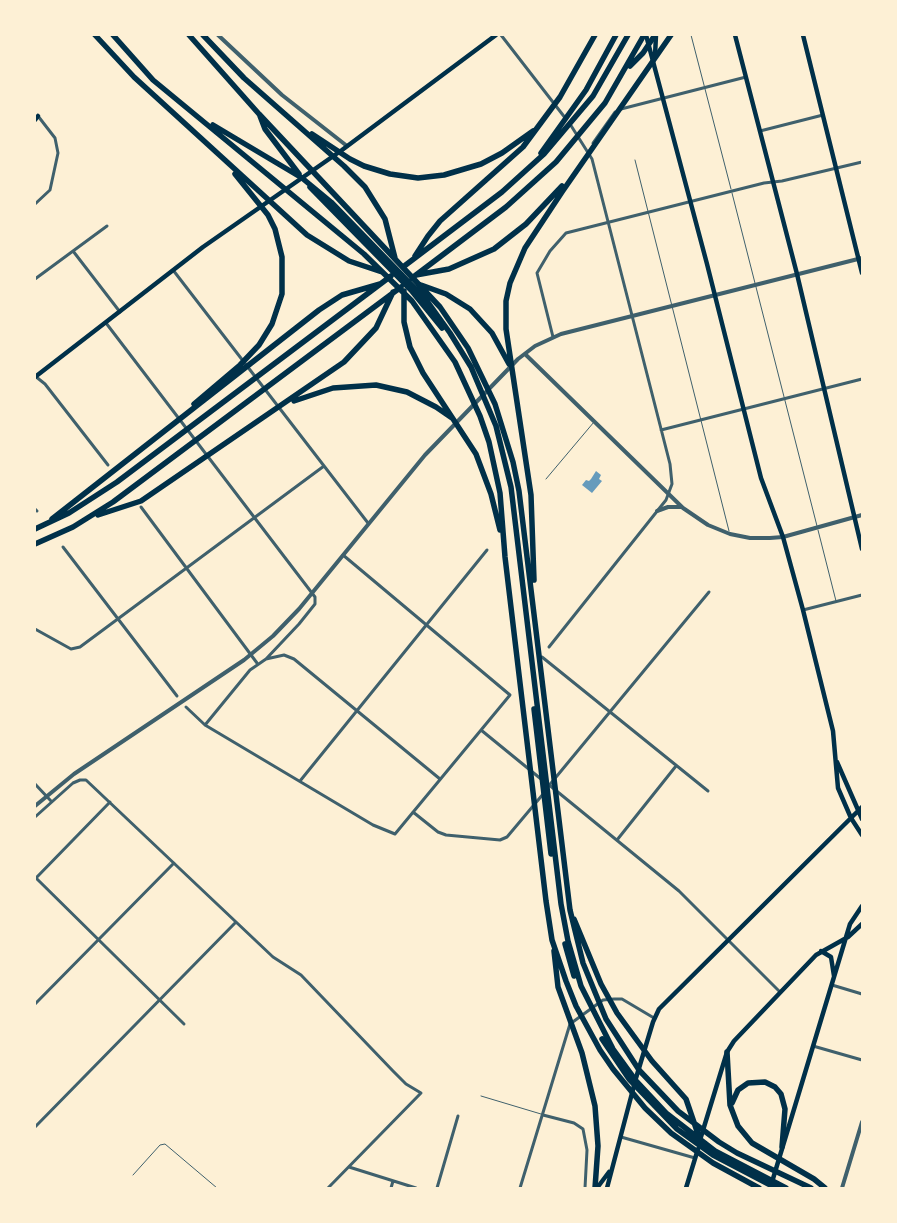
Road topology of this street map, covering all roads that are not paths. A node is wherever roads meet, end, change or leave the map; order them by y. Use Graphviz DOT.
graph roads {
  1 [pos="95,35"];
  2 [pos="112,35"];
  3 [pos="189,35"];
  4 [pos="203,35"];
  5 [pos="218,35"];
  6 [pos="496,35"];
  7 [pos="501,35"];
  8 [pos="596,35"];
  9 [pos="616,35"];
  10 [pos="628,35"];
  11 [pos="645,35"];
  12 [pos="656,35"];
  13 [pos="671,35"];
  14 [pos="691,35"];
  15 [pos="735,35"];
  16 [pos="803,35"];
  17 [pos="655,65"];
  18 [pos="625,71"];
  19 [pos="746,77"];
  20 [pos="706,88"];
  21 [pos="664,98"];
  22 [pos="194,113"];
  23 [pos="259,114"];
  24 [pos="824,115"];
  25 [pos="37,118"];
  26 [pos="289,119"];
  27 [pos="538,128"];
  28 [pos="760,132"];
  29 [pos="347,146"];
  30 [pos="588,150"];
  31 [pos="635,160"];
  32 [pos="226,162"];
  33 [pos="583,162"];
  34 [pos="862,162"];
  35 [pos="531,167"];
  36 [pos="837,168"];
  37 [pos="302,178"];
  38 [pos="774,182"];
  39 [pos="732,191"];
  40 [pos="691,201"];
  41 [pos="35,204"];
  42 [pos="649,212"];
  43 [pos="609,222"];
  44 [pos="107,226"];
  45 [pos="73,251"];
  46 [pos="860,258"];
  47 [pos="173,270"];
  48 [pos="862,273"];
  49 [pos="797,274"];
  50 [pos="35,279"];
  51 [pos="756,284"];
  52 [pos="714,295"];
  53 [pos="674,305"];
  54 [pos="120,313"];
  55 [pos="632,316"];
  56 [pos="106,324"];
  57 [pos="553,337"];
  58 [pos="525,354"];
  59 [pos="512,371"];
  60 [pos="35,376"];
  61 [pos="862,379"];
  62 [pos="825,388"];
  63 [pos="785,399"];
  64 [pos="288,402"];
  65 [pos="743,409"];
  66 [pos="702,420"];
  67 [pos="594,422"];
  68 [pos="457,423"];
  69 [pos="170,425"];
  70 [pos="661,430"];
  71 [pos="108,465"];
  72 [pos="324,466"];
  73 [pos="546,479"];
  74 [pos="669,495"];
  75 [pos="141,507"];
  76 [pos="683,508"];
  77 [pos="657,511"];
  78 [pos="862,516"];
  79 [pos="255,517"];
  80 [pos="89,518"];
  81 [pos="854,518"];
  82 [pos="368,523"];
  83 [pos="42,526"];
  84 [pos="818,528"];
  85 [pos="35,529"];
  86 [pos="730,534"];
  87 [pos="783,537"];
  88 [pos="35,544"];
  89 [pos="63,547"];
  90 [pos="862,549"];
  91 [pos="487,550"];
  92 [pos="342,555"];
  93 [pos="505,557"];
  94 [pos="187,568"];
  95 [pos="312,592"];
  96 [pos="709,592"];
  97 [pos="862,595"];
  98 [pos="836,602"];
  99 [pos="534,607"];
  100 [pos="803,610"];
  101 [pos="118,619"];
  102 [pos="426,625"];
  103 [pos="35,629"];
  104 [pos="549,647"];
  105 [pos="529,648"];
  106 [pos="542,657"];
  107 [pos="266,658"];
  108 [pos="257,663"];
  109 [pos="177,696"];
  110 [pos="186,707"];
  111 [pos="357,711"];
  112 [pos="610,712"];
  113 [pos="205,725"];
  114 [pos="481,730"];
  115 [pos="837,762"];
  116 [pos="676,766"];
  117 [pos="440,779"];
  118 [pos="300,780"];
  119 [pos="35,784"];
  120 [pos="549,785"];
  121 [pos="708,791"];
  122 [pos="51,801"];
  123 [pos="110,802"];
  124 [pos="35,806"];
  125 [pos="862,807"];
  126 [pos="413,812"];
  127 [pos="857,812"];
  128 [pos="35,817"];
  129 [pos="851,818"];
  130 [pos="862,819"];
  131 [pos="862,835"];
  132 [pos="617,840"];
  133 [pos="174,863"];
  134 [pos="36,878"];
  135 [pos="862,906"];
  136 [pos="570,910"];
  137 [pos="236,922"];
  138 [pos="862,924"];
  139 [pos="848,937"];
  140 [pos="99,939"];
  141 [pos="728,939"];
  142 [pos="552,940"];
  143 [pos="821,951"];
  144 [pos="834,978"];
  145 [pos="832,985"];
  146 [pos="780,992"];
  147 [pos="862,994"];
  148 [pos="160,999"];
  149 [pos="35,1004"];
  150 [pos="654,1018"];
  151 [pos="184,1024"];
  152 [pos="813,1046"];
  153 [pos="727,1052"];
  154 [pos="862,1060"];
  155 [pos="482,1096"];
  156 [pos="543,1115"];
  157 [pos="458,1116"];
  158 [pos="734,1117"];
  159 [pos="862,1122"];
  160 [pos="35,1127"];
  161 [pos="621,1137"];
  162 [pos="700,1140"];
  163 [pos="782,1147"];
  164 [pos="695,1158"];
  165 [pos="614,1162"];
  166 [pos="350,1167"];
  167 [pos="133,1175"];
  168 [pos="393,1181"];
  169 [pos="217,1188"];
  170 [pos="328,1188"];
  171 [pos="391,1188"];
  172 [pos="416,1188"];
  173 [pos="437,1188"];
  174 [pos="520,1188"];
  175 [pos="585,1188"];
  176 [pos="596,1188"];
  177 [pos="607,1188"];
  178 [pos="686,1188"];
  179 [pos="759,1188"];
  180 [pos="770,1188"];
  181 [pos="776,1188"];
  182 [pos="786,1188"];
  183 [pos="811,1188"];
  184 [pos="824,1188"];
  185 [pos="842,1188"];
  1 -- 32 [label="highway"];
  2 -- 22 [label="highway"];
  3 -- 23 [label="highway"];
  4 -- 26 [label="highway"];
  5 -- 29 [label="street"];
  6 -- 29 [label="main road"];
  7 -- 30 [label="street"];
  8 -- 27 [label="highway"];
  9 -- 35 [label="highway"];
  10 -- 35 [label="highway"];
  11 -- 17 [label="main road"];
  11 -- 18 [label="highway"];
  12 -- 17 [label="main road"];
  12 -- 18 [label="highway"];
  13 -- 33 [label="highway"];
  14 -- 20 [label="lane"];
  15 -- 19 [label="main road"];
  16 -- 24 [label="main road"];
  17 -- 21 [label="main road"];
  18 -- 80 [label="highway"];
  19 -- 20 [label="street"];
  19 -- 28 [label="main road"];
  20 -- 21 [label="street"];
  20 -- 39 [label="lane"];
  21 -- 30 [label="street"];
  21 -- 40 [label="main road"];
  22 -- 37 [label="highway"];
  22 -- 93 [label="highway"];
  23 -- 37 [label="highway"];
  23 -- 99 [label="highway"];
  24 -- 28 [label="street"];
  24 -- 36 [label="main road"];
  25 -- 41 [label="street"];
  26 -- 27 [label="highway"];
  26 -- 64 [label="highway"];
  27 -- 68 [label="highway"];
  28 -- 38 [label="main road"];
  29 -- 47 [label="main road"];
  30 -- 43 [label="street"];
  31 -- 42 [label="lane"];
  32 -- 33 [label="highway"];
  32 -- 69 [label="highway"];
  33 -- 59 [label="highway"];
  34 -- 36 [label="street"];
  35 -- 83 [label="highway"];
  36 -- 38 [label="street"];
  36 -- 46 [label="main road"];
  37 -- 105 [label="highway"];
  38 -- 39 [label="street"];
  38 -- 49 [label="main road"];
  39 -- 40 [label="street"];
  39 -- 51 [label="lane"];
  40 -- 42 [label="street"];
  40 -- 52 [label="main road"];
  42 -- 43 [label="street"];
  42 -- 53 [label="lane"];
  43 -- 55 [label="street"];
  43 -- 57 [label="street"];
  44 -- 45 [label="street"];
  45 -- 50 [label="street"];
  45 -- 54 [label="street"];
  46 -- 48 [label="main road"];
  46 -- 49 [label="street"];
  47 -- 54 [label="main road"];
  47 -- 72 [label="street"];
  49 -- 51 [label="street"];
  49 -- 62 [label="main road"];
  51 -- 52 [label="street"];
  51 -- 63 [label="lane"];
  52 -- 53 [label="street"];
  52 -- 65 [label="main road"];
  53 -- 55 [label="street"];
  53 -- 66 [label="lane"];
  54 -- 56 [label="main road"];
  55 -- 57 [label="street"];
  55 -- 70 [label="street"];
  56 -- 60 [label="main road"];
  56 -- 79 [label="street"];
  57 -- 58 [label="street"];
  58 -- 67 [label="street"];
  58 -- 82 [label="street"];
  59 -- 69 [label="highway"];
  59 -- 99 [label="highway"];
  60 -- 71 [label="street"];
  61 -- 62 [label="street"];
  62 -- 63 [label="street"];
  62 -- 81 [label="main road"];
  63 -- 65 [label="street"];
  63 -- 84 [label="lane"];
  64 -- 68 [label="highway"];
  64 -- 80 [label="highway"];
  65 -- 66 [label="street"];
  65 -- 87 [label="main road"];
  66 -- 70 [label="street"];
  66 -- 86 [label="lane"];
  67 -- 73 [label="lane"];
  67 -- 74 [label="street"];
  68 -- 93 [label="highway"];
  69 -- 83 [label="highway"];
  70 -- 74 [label="street"];
  72 -- 79 [label="street"];
  72 -- 82 [label="street"];
  74 -- 76 [label="street"];
  74 -- 77 [label="street"];
  75 -- 94 [label="street"];
  76 -- 77 [label="street"];
  76 -- 86 [label="street"];
  77 -- 104 [label="street"];
  78 -- 81 [label="street"];
  79 -- 94 [label="street"];
  79 -- 95 [label="street"];
  80 -- 88 [label="highway"];
  81 -- 84 [label="street"];
  81 -- 90 [label="main road"];
  82 -- 92 [label="street"];
  83 -- 85 [label="highway"];
  84 -- 87 [label="street"];
  84 -- 98 [label="lane"];
  86 -- 87 [label="street"];
  87 -- 100 [label="main road"];
  89 -- 101 [label="street"];
  91 -- 102 [label="street"];
  92 -- 95 [label="street"];
  92 -- 102 [label="street"];
  93 -- 142 [label="highway"];
  94 -- 101 [label="street"];
  94 -- 108 [label="street"];
  95 -- 107 [label="street"];
  95 -- 124 [label="street"];
  96 -- 112 [label="street"];
  97 -- 98 [label="street"];
  98 -- 100 [label="street"];
  99 -- 136 [label="highway"];
  100 -- 115 [label="main road"];
  101 -- 103 [label="street"];
  101 -- 109 [label="street"];
  102 -- 111 [label="street"];
  102 -- 114 [label="street"];
  105 -- 181 [label="highway"];
  105 -- 182 [label="highway"];
  106 -- 112 [label="street"];
  107 -- 108 [label="street"];
  107 -- 111 [label="street"];
  108 -- 113 [label="street"];
  110 -- 113 [label="street"];
  111 -- 117 [label="street"];
  111 -- 118 [label="street"];
  112 -- 116 [label="street"];
  112 -- 120 [label="street"];
  113 -- 118 [label="street"];
  114 -- 117 [label="street"];
  114 -- 120 [label="street"];
  115 -- 127 [label="main road"];
  115 -- 129 [label="main road"];
  116 -- 121 [label="street"];
  116 -- 132 [label="street"];
  117 -- 126 [label="street"];
  118 -- 126 [label="street"];
  119 -- 122 [label="street"];
  120 -- 126 [label="street"];
  120 -- 132 [label="street"];
  122 -- 123 [label="street"];
  122 -- 128 [label="street"];
  123 -- 133 [label="street"];
  123 -- 134 [label="street"];
  125 -- 127 [label="main road"];
  127 -- 129 [label="main road"];
  127 -- 130 [label="main road"];
  129 -- 131 [label="main road"];
  129 -- 141 [label="main road"];
  132 -- 141 [label="street"];
  133 -- 137 [label="street"];
  133 -- 140 [label="street"];
  134 -- 140 [label="street"];
  135 -- 139 [label="main road"];
  136 -- 162 [label="highway"];
  136 -- 183 [label="highway"];
  137 -- 148 [label="street"];
  137 -- 166 [label="street"];
  138 -- 139 [label="main road"];
  139 -- 143 [label="main road"];
  139 -- 144 [label="main road"];
  140 -- 148 [label="street"];
  140 -- 149 [label="street"];
  141 -- 146 [label="street"];
  141 -- 150 [label="main road"];
  142 -- 176 [label="highway"];
  142 -- 179 [label="highway"];
  143 -- 144 [label="main road"];
  143 -- 146 [label="main road"];
  144 -- 145 [label="main road"];
  145 -- 147 [label="street"];
  145 -- 152 [label="main road"];
  146 -- 153 [label="main road"];
  148 -- 151 [label="street"];
  148 -- 160 [label="street"];
  150 -- 156 [label="street"];
  150 -- 161 [label="main road"];
  152 -- 154 [label="street"];
  152 -- 163 [label="main road"];
  153 -- 158 [label="highway"];
  153 -- 162 [label="main road"];
  155 -- 156 [label="lane"];
  156 -- 174 [label="street"];
  156 -- 175 [label="street"];
  157 -- 173 [label="street"];
  158 -- 163 [label="highway"];
  158 -- 184 [label="highway"];
  159 -- 185 [label="street"];
  161 -- 164 [label="street"];
  161 -- 165 [label="main road"];
  162 -- 164 [label="main road"];
  163 -- 180 [label="main road"];
  164 -- 178 [label="main road"];
  165 -- 176 [label="main road"];
  165 -- 177 [label="main road"];
  166 -- 168 [label="street"];
  166 -- 170 [label="street"];
  167 -- 169 [label="lane"];
  168 -- 171 [label="street"];
  168 -- 172 [label="street"];
}
